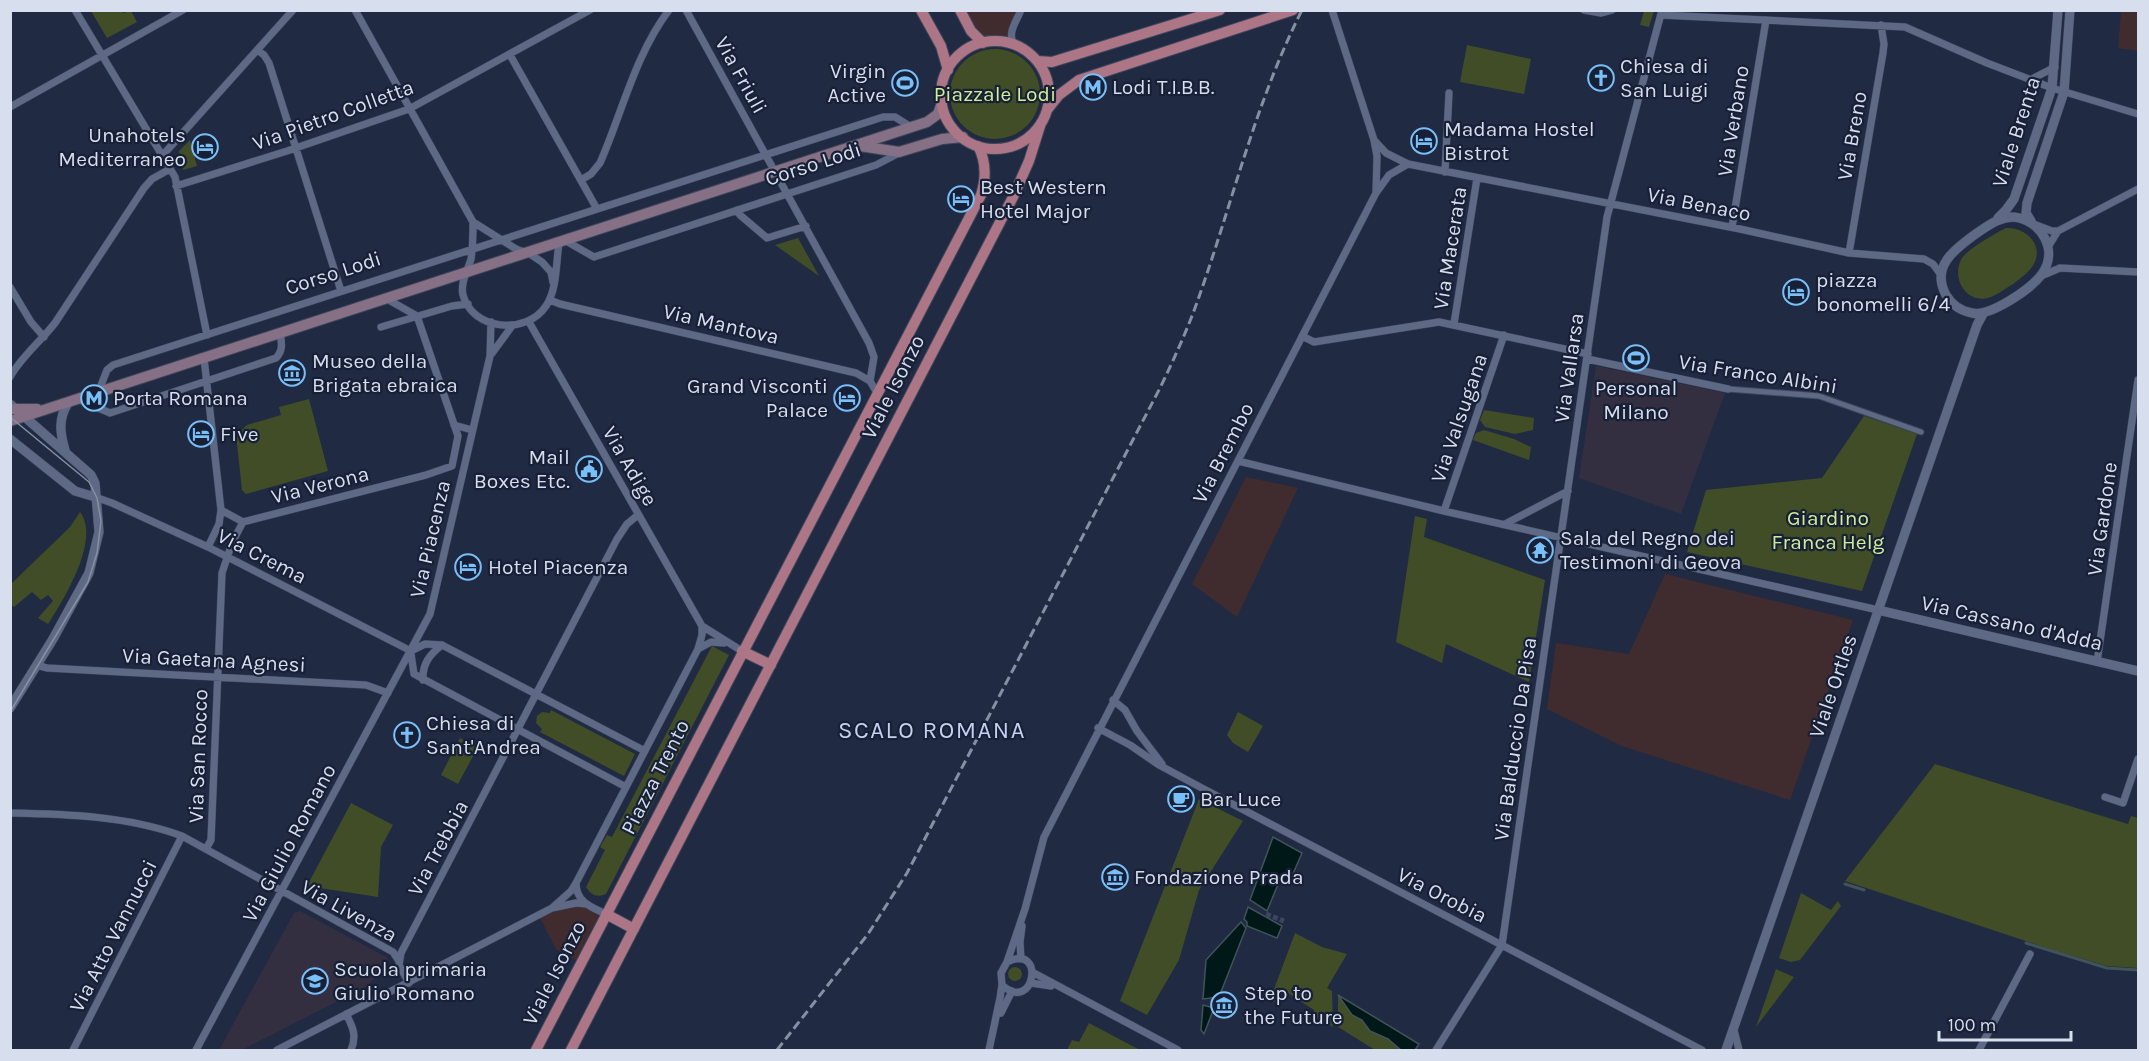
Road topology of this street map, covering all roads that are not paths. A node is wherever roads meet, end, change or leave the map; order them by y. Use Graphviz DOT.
graph roads {
  1 [pos="75,10"];
  2 [pos="183,10"];
  3 [pos="293,10"];
  4 [pos="355,10"];
  5 [pos="590,10"];
  6 [pos="669,10"];
  7 [pos="686,10"];
  8 [pos="921,10"];
  9 [pos="960,10"];
  10 [pos="1022,10"];
  11 [pos="1220,10"];
  12 [pos="1332,10"];
  13 [pos="1584,10"];
  14 [pos="2058,10"];
  15 [pos="2070,10"];
  16 [pos="1611,11"];
  17 [pos="1290,12"];
  18 [pos="1662,13"];
  19 [pos="1766,20"];
  20 [pos="1881,25"];
  21 [pos="983,43"];
  22 [pos="1014,45"];
  23 [pos="257,50"];
  24 [pos="510,55"];
  25 [pos="101,56"];
  26 [pos="1037,61"];
  27 [pos="2055,67"];
  28 [pos="948,70"];
  29 [pos="2032,79"];
  30 [pos="2052,88"];
  31 [pos="2064,92"];
  32 [pos="1449,93"];
  33 [pos="942,103"];
  34 [pos="10,107"];
  35 [pos="409,109"];
  36 [pos="2139,114"];
  37 [pos="1043,118"];
  38 [pos="911,127"];
  39 [pos="963,137"];
  40 [pos="1374,140"];
  41 [pos="857,145"];
  42 [pos="978,146"];
  43 [pos="296,148"];
  44 [pos="903,151"];
  45 [pos="766,155"];
  46 [pos="162,156"];
  47 [pos="1408,164"];
  48 [pos="170,169"];
  49 [pos="776,171"];
  50 [pos="1445,172"];
  51 [pos="1477,178"];
  52 [pos="581,180"];
  53 [pos="176,186"];
  54 [pos="2139,189"];
  55 [pos="1376,192"];
  56 [pos="788,193"];
  57 [pos="1610,204"];
  58 [pos="597,209"];
  59 [pos="737,210"];
  60 [pos="1994,221"];
  61 [pos="473,222"];
  62 [pos="2032,223"];
  63 [pos="806,226"];
  64 [pos="1732,227"];
  65 [pos="2058,231"];
  66 [pos="501,240"];
  67 [pos="563,242"];
  68 [pos="2048,247"];
  69 [pos="472,249"];
  70 [pos="1849,253"];
  71 [pos="527,254"];
  72 [pos="2139,272"];
  73 [pos="466,273"];
  74 [pos="1941,275"];
  75 [pos="2038,279"];
  76 [pos="553,282"];
  77 [pos="10,287"];
  78 [pos="341,291"];
  79 [pos="387,299"];
  80 [pos="550,300"];
  81 [pos="468,304"];
  82 [pos="1966,312"];
  83 [pos="1983,314"];
  84 [pos="417,316"];
  85 [pos="491,322"];
  86 [pos="529,322"];
  87 [pos="1454,324"];
  88 [pos="512,326"];
  89 [pos="381,327"];
  90 [pos="280,333"];
  91 [pos="1974,333"];
  92 [pos="207,335"];
  93 [pos="1504,335"];
  94 [pos="1302,336"];
  95 [pos="44,337"];
  96 [pos="490,356"];
  97 [pos="1587,357"];
  98 [pos="204,358"];
  99 [pos="10,377"];
  100 [pos="2139,380"];
  101 [pos="870,381"];
  102 [pos="207,382"];
  103 [pos="1728,388"];
  104 [pos="98,393"];
  105 [pos="877,393"];
  106 [pos="73,401"];
  107 [pos="12,407"];
  108 [pos="24,417"];
  109 [pos="10,421"];
  110 [pos="454,426"];
  111 [pos="472,430"];
  112 [pos="1921,432"];
  113 [pos="11,440"];
  114 [pos="65,450"];
  115 [pos="1238,461"];
  116 [pos="443,470"];
  117 [pos="1568,491"];
  118 [pos="95,497"];
  119 [pos="221,510"];
  120 [pos="1444,511"];
  121 [pos="638,515"];
  122 [pos="243,522"];
  123 [pos="1505,524"];
  124 [pos="1560,537"];
  125 [pos="208,547"];
  126 [pos="227,557"];
  127 [pos="1878,610"];
  128 [pos="702,626"];
  129 [pos="729,644"];
  130 [pos="442,645"];
  131 [pos="698,649"];
  132 [pos="411,651"];
  133 [pos="742,651"];
  134 [pos="2097,662"];
  135 [pos="36,665"];
  136 [pos="771,665"];
  137 [pos="2139,671"];
  138 [pos="218,676"];
  139 [pos="423,680"];
  140 [pos="388,693"];
  141 [pos="537,695"];
  142 [pos="1113,700"];
  143 [pos="10,708"];
  144 [pos="1098,728"];
  145 [pos="518,730"];
  146 [pos="1137,731"];
  147 [pos="1121,740"];
  148 [pos="645,751"];
  149 [pos="2139,759"];
  150 [pos="1167,770"];
  151 [pos="626,787"];
  152 [pos="2105,797"];
  153 [pos="10,813"];
  154 [pos="182,836"];
  155 [pos="206,849"];
  156 [pos="576,883"];
  157 [pos="282,892"];
  158 [pos="586,904"];
  159 [pos="552,908"];
  160 [pos="1025,909"];
  161 [pos="606,914"];
  162 [pos="634,929"];
  163 [pos="1502,945"];
  164 [pos="2030,954"];
  165 [pos="1021,959"];
  166 [pos="399,961"];
  167 [pos="1007,962"];
  168 [pos="1034,973"];
  169 [pos="409,983"];
  170 [pos="1030,983"];
  171 [pos="1002,985"];
  172 [pos="1057,987"];
  173 [pos="1012,991"];
  174 [pos="346,1014"];
  175 [pos="995,1026"];
  176 [pos="1733,1028"];
  177 [pos="73,1050"];
  178 [pos="196,1050"];
  179 [pos="277,1050"];
  180 [pos="351,1050"];
  181 [pos="536,1050"];
  182 [pos="571,1050"];
  183 [pos="989,1050"];
  184 [pos="1178,1050"];
  185 [pos="1436,1050"];
  186 [pos="1702,1050"];
  187 [pos="1726,1050"];
  188 [pos="1739,1050"];
  189 [pos="1979,1050"];
  1 -- 25 [label="street"];
  2 -- 25 [label="street"];
  3 -- 23 [label="street"];
  4 -- 35 [label="street"];
  5 -- 24 [label="street, Via Pietro Colletta"];
  6 -- 52 [label="street"];
  7 -- 45 [label="street, Via Friuli"];
  8 -- 28 [label="main road"];
  9 -- 21 [label="main road"];
  10 -- 22 [label="street"];
  11 -- 26 [label="main road"];
  12 -- 40 [label="street, Via Brembo"];
  13 -- 16 [label="street"];
  14 -- 27 [label="street, Viale Brenta"];
  15 -- 31 [label="street, Viale Brenta"];
  17 -- 37 [label="main road"];
  18 -- 19 [label="street"];
  18 -- 57 [label="street, Via Vallarsa"];
  19 -- 20 [label="street"];
  19 -- 64 [label="street, Via Verbano"];
  20 -- 29 [label="street"];
  20 -- 70 [label="street, Via Breno"];
  21 -- 22 [label="main road"];
  21 -- 28 [label="main road"];
  22 -- 26 [label="main road"];
  23 -- 43 [label="street"];
  23 -- 46 [label="street"];
  24 -- 35 [label="street, Via Pietro Colletta"];
  24 -- 52 [label="street"];
  25 -- 34 [label="street"];
  25 -- 46 [label="street"];
  26 -- 37 [label="main road"];
  27 -- 29 [label="street"];
  27 -- 30 [label="street, Viale Brenta"];
  28 -- 33 [label="main road"];
  29 -- 30 [label="street"];
  30 -- 31 [label="street"];
  30 -- 60 [label="street, Viale Brenta"];
  31 -- 36 [label="street"];
  31 -- 62 [label="street, Viale Brenta"];
  32 -- 50 [label="street"];
  33 -- 38 [label="main road, Corso Lodi"];
  33 -- 39 [label="main road"];
  35 -- 43 [label="street, Via Pietro Colletta"];
  35 -- 61 [label="street"];
  37 -- 42 [label="main road"];
  37 -- 136 [label="main road, Viale Isonzo"];
  38 -- 41 [label="main road, Corso Lodi"];
  38 -- 45 [label="street, Corso Lodi"];
  39 -- 42 [label="main road"];
  39 -- 44 [label="main road, Corso Lodi"];
  40 -- 47 [label="street, Via Benaco"];
  40 -- 55 [label="street, Via Brembo"];
  41 -- 44 [label="main road, Corso Lodi"];
  41 -- 49 [label="main road, Corso Lodi"];
  42 -- 105 [label="main road, Viale Isonzo"];
  43 -- 53 [label="street, Via Pietro Colletta"];
  43 -- 78 [label="street"];
  44 -- 56 [label="street, Corso Lodi"];
  45 -- 49 [label="street, Via Friuli"];
  45 -- 58 [label="street, Corso Lodi"];
  46 -- 48 [label="street"];
  47 -- 50 [label="street, Via Benaco"];
  47 -- 55 [label="street, Via Brembo"];
  48 -- 53 [label="street"];
  48 -- 95 [label="street"];
  49 -- 56 [label="street, Via Friuli"];
  49 -- 67 [label="main road, Corso Lodi"];
  50 -- 51 [label="street, Via Benaco"];
  51 -- 57 [label="street, Via Benaco"];
  51 -- 87 [label="street, Via Macerata"];
  52 -- 58 [label="street"];
  53 -- 92 [label="street"];
  54 -- 65 [label="street"];
  55 -- 94 [label="street, Via Brembo"];
  56 -- 59 [label="street, Corso Lodi"];
  56 -- 63 [label="street, Via Friuli"];
  57 -- 64 [label="street, Via Benaco"];
  57 -- 97 [label="street, Via Vallarsa"];
  58 -- 66 [label="street, Corso Lodi"];
  59 -- 63 [label="street"];
  59 -- 67 [label="street, Corso Lodi"];
  60 -- 62 [label="street"];
  60 -- 74 [label="street"];
  61 -- 66 [label="street"];
  61 -- 69 [label="street"];
  62 -- 65 [label="street"];
  62 -- 68 [label="street"];
  63 -- 101 [label="street, Via Friuli"];
  64 -- 70 [label="street, Via Benaco"];
  65 -- 68 [label="street"];
  66 -- 69 [label="street, Corso Lodi"];
  66 -- 71 [label="street"];
  67 -- 71 [label="main road, Corso Lodi"];
  67 -- 76 [label="street"];
  68 -- 75 [label="street"];
  69 -- 73 [label="street"];
  69 -- 78 [label="street, Corso Lodi"];
  70 -- 74 [label="street, Via Benaco"];
  71 -- 73 [label="main road, Corso Lodi"];
  71 -- 76 [label="street"];
  72 -- 75 [label="street"];
  73 -- 79 [label="main road, Corso Lodi"];
  73 -- 81 [label="street"];
  74 -- 82 [label="street"];
  75 -- 83 [label="street"];
  76 -- 80 [label="street"];
  77 -- 95 [label="street"];
  78 -- 92 [label="street, Corso Lodi"];
  79 -- 84 [label="street, Corso Lodi"];
  79 -- 90 [label="main road, Corso Lodi"];
  80 -- 86 [label="street"];
  80 -- 101 [label="street, Via Mantova"];
  81 -- 84 [label="street"];
  81 -- 85 [label="street"];
  82 -- 83 [label="street"];
  82 -- 91 [label="street"];
  83 -- 91 [label="street, Viale Ortles"];
  84 -- 89 [label="street"];
  84 -- 110 [label="street"];
  85 -- 88 [label="street"];
  85 -- 96 [label="street, Via Piacenza"];
  86 -- 88 [label="street"];
  86 -- 121 [label="street, Via Adige"];
  87 -- 93 [label="street, Via Valsugana"];
  87 -- 94 [label="street, Via Valsugana"];
  88 -- 96 [label="street, Via Piacenza"];
  90 -- 98 [label="main road, Corso Lodi"];
  90 -- 102 [label="street"];
  91 -- 127 [label="street, Viale Ortles"];
  92 -- 104 [label="street, Corso Lodi"];
  93 -- 97 [label="street, Via Valsugana"];
  93 -- 120 [label="street, Via Valsugana"];
  94 -- 115 [label="street, Via Brembo"];
  95 -- 99 [label="street"];
  96 -- 111 [label="street, Via Piacenza"];
  97 -- 103 [label="street, Via Franco Albini"];
  97 -- 117 [label="street, Via Vallarsa"];
  98 -- 102 [label="street"];
  98 -- 104 [label="main road, Corso Lodi"];
  100 -- 134 [label="street, Via Gardone"];
  101 -- 105 [label="street"];
  102 -- 106 [label="street"];
  102 -- 119 [label="street"];
  103 -- 112 [label="street, Via Franco Albini"];
  104 -- 106 [label="main road, Corso Lodi"];
  105 -- 133 [label="main road, Viale Isonzo"];
  106 -- 107 [label="main road"];
  106 -- 108 [label="main road"];
  106 -- 114 [label="street"];
  107 -- 108 [label="street"];
  108 -- 109 [label="main road"];
  108 -- 114 [label="street"];
  110 -- 111 [label="street"];
  110 -- 116 [label="street, Via Piacenza"];
  111 -- 132 [label="street, Via Piacenza"];
  113 -- 118 [label="street"];
  114 -- 118 [label="street"];
  115 -- 120 [label="street"];
  115 -- 142 [label="street, Via Brembo"];
  116 -- 122 [label="street, Via Verona"];
  117 -- 123 [label="street"];
  117 -- 124 [label="street, Via Vallarsa"];
  118 -- 125 [label="street, Via Crema"];
  118 -- 135 [label="street"];
  119 -- 122 [label="street"];
  119 -- 125 [label="street"];
  120 -- 123 [label="street"];
  121 -- 128 [label="street, Via Adige"];
  121 -- 141 [label="street"];
  122 -- 126 [label="street"];
  123 -- 124 [label="street"];
  124 -- 127 [label="street"];
  124 -- 163 [label="street, Via Balduccio Da Pisa"];
  125 -- 126 [label="street, Via Crema"];
  126 -- 132 [label="street, Via Crema"];
  126 -- 138 [label="street, Via San Rocco"];
  127 -- 134 [label="street, Via Cassano d'Adda"];
  127 -- 176 [label="street, Viale Ortles"];
  128 -- 129 [label="street"];
  128 -- 131 [label="street, Piazza Trento"];
  129 -- 131 [label="street"];
  129 -- 133 [label="street"];
  130 -- 132 [label="street"];
  130 -- 139 [label="street"];
  130 -- 141 [label="street"];
  131 -- 148 [label="street, Piazza Trento"];
  132 -- 139 [label="street"];
  132 -- 140 [label="street, Via Giulio Romano"];
  133 -- 136 [label="main road"];
  133 -- 161 [label="main road, Piazza Trento"];
  134 -- 137 [label="street, Via Cassano d'Adda"];
  135 -- 138 [label="street, Via Gaetana Agnesi"];
  135 -- 143 [label="street"];
  136 -- 162 [label="main road"];
  138 -- 140 [label="street, Via Gaetana Agnesi"];
  138 -- 155 [label="street, Via San Rocco"];
  139 -- 145 [label="street"];
  140 -- 157 [label="street, Via Giulio Romano"];
  141 -- 145 [label="street"];
  141 -- 148 [label="street"];
  142 -- 144 [label="street, Via Brembo"];
  142 -- 146 [label="street"];
  144 -- 147 [label="street, Via Orobia"];
  144 -- 160 [label="street, Via Brembo"];
  145 -- 151 [label="street"];
  145 -- 166 [label="street, Via Trebbia"];
  146 -- 147 [label="street"];
  146 -- 150 [label="street"];
  147 -- 150 [label="street, Via Orobia"];
  148 -- 151 [label="street, Piazza Trento"];
  149 -- 152 [label="street"];
  150 -- 163 [label="street, Via Orobia"];
  151 -- 156 [label="street, Piazza Trento"];
  153 -- 154 [label="street, Via Livenza"];
  154 -- 155 [label="street, Via Livenza"];
  154 -- 177 [label="street, Via Atto Vannucci"];
  155 -- 157 [label="street, Via Livenza"];
  156 -- 158 [label="street"];
  156 -- 159 [label="street, Piazza Trento"];
  157 -- 166 [label="street, Via Livenza"];
  157 -- 178 [label="street, Via Giulio Romano"];
  158 -- 159 [label="street"];
  158 -- 161 [label="street"];
  159 -- 169 [label="street"];
  160 -- 165 [label="street"];
  160 -- 167 [label="street"];
  161 -- 162 [label="main road"];
  161 -- 181 [label="main road, Viale Isonzo"];
  162 -- 182 [label="main road"];
  163 -- 185 [label="street"];
  163 -- 186 [label="street, Via Orobia"];
  164 -- 189 [label="street"];
  165 -- 167 [label="street"];
  165 -- 168 [label="street"];
  166 -- 169 [label="street"];
  167 -- 171 [label="street"];
  168 -- 170 [label="street"];
  168 -- 172 [label="street"];
  169 -- 174 [label="street"];
  170 -- 172 [label="street"];
  170 -- 173 [label="street"];
  171 -- 173 [label="street"];
  171 -- 175 [label="street"];
  172 -- 184 [label="street"];
  173 -- 175 [label="street"];
  174 -- 179 [label="street"];
  174 -- 180 [label="street"];
  175 -- 183 [label="street"];
  176 -- 187 [label="street, Viale Ortles"];
  176 -- 188 [label="street"];
}
